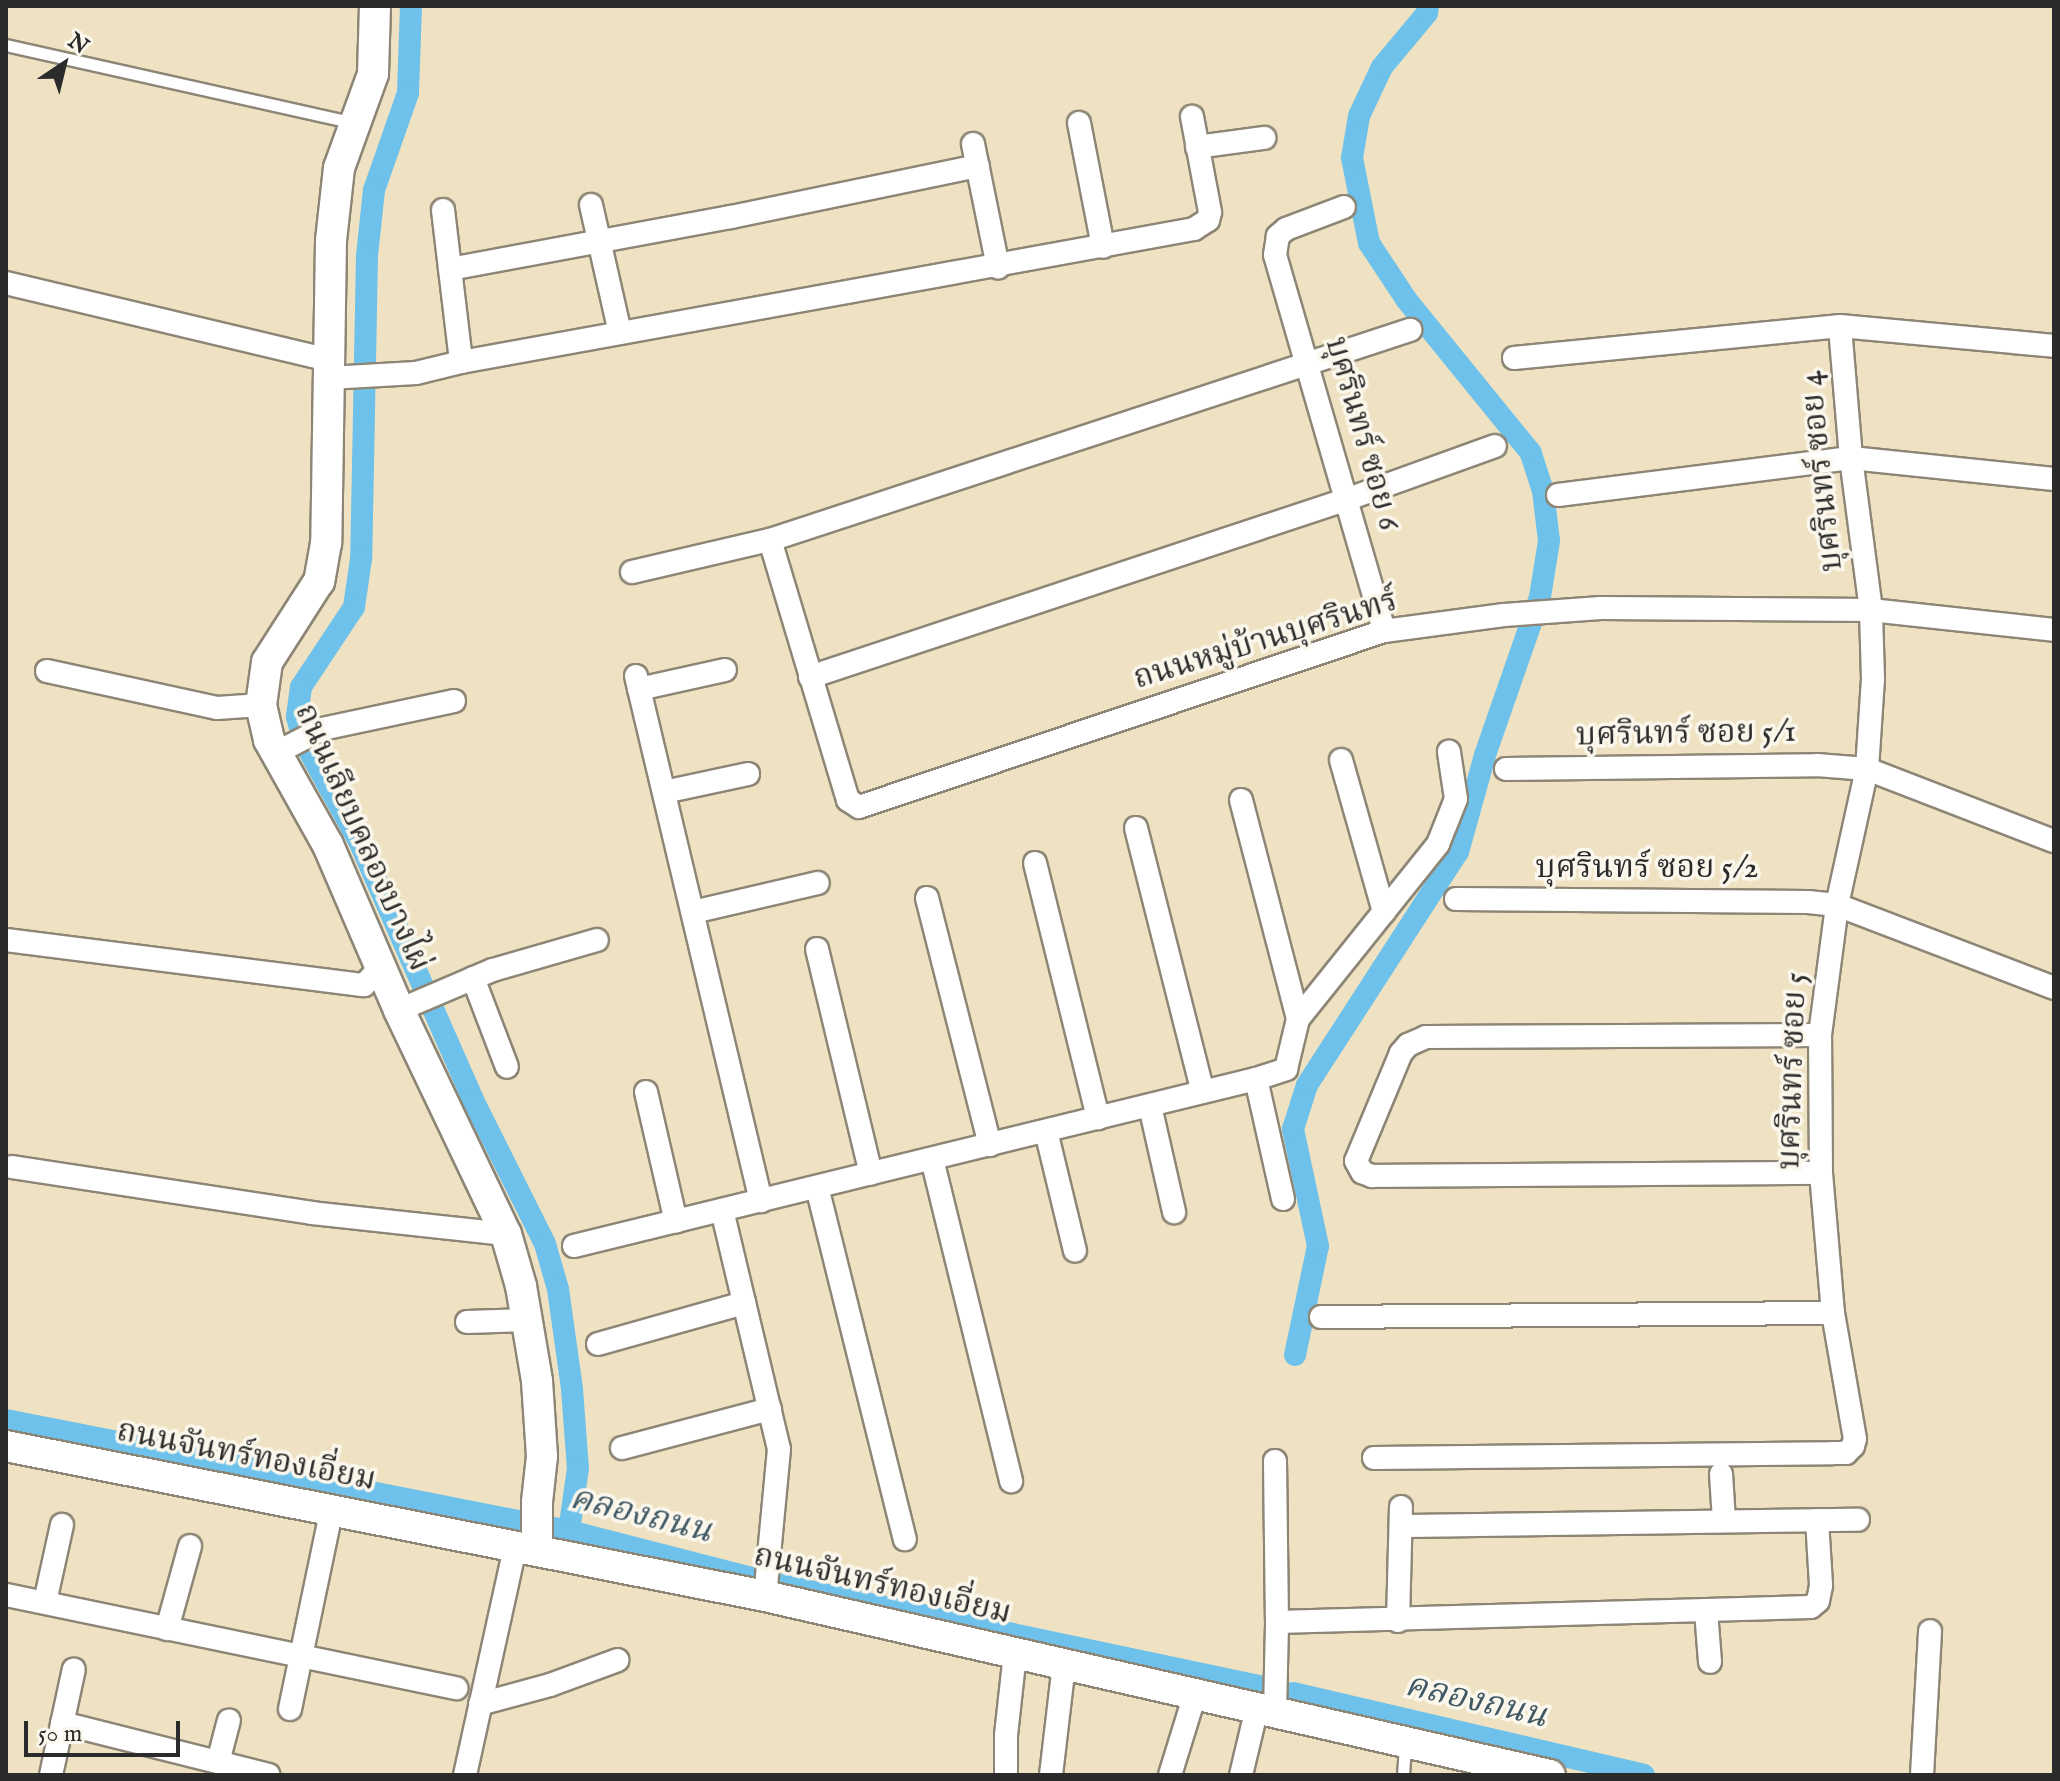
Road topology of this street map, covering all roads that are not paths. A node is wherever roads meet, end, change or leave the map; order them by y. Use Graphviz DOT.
graph roads {
  1 [pos="375,6"];
  2 [pos="6,45"];
  3 [pos="1192,117"];
  4 [pos="355,123"];
  5 [pos="1079,123"];
  6 [pos="1264,138"];
  7 [pos="1197,147"];
  8 [pos="591,205"];
  9 [pos="1344,207"];
  10 [pos="443,210"];
  11 [pos="599,242"];
  12 [pos="1103,247"];
  13 [pos="998,267"];
  14 [pos="450,269"];
  15 [pos="6,283"];
  16 [pos="1840,326"];
  17 [pos="1410,330"];
  18 [pos="620,333"];
  19 [pos="2054,346"];
  20 [pos="1514,358"];
  21 [pos="461,362"];
  22 [pos="1308,365"];
  23 [pos="335,372"];
  24 [pos="1495,446"];
  25 [pos="1851,458"];
  26 [pos="2054,479"];
  27 [pos="1558,495"];
  28 [pos="1348,499"];
  29 [pos="770,540"];
  30 [pos="632,572"];
  31 [pos="1871,610"];
  32 [pos="2054,630"];
  33 [pos="1384,631"];
  34 [pos="725,670"];
  35 [pos="47,671"];
  36 [pos="810,677"];
  37 [pos="454,701"];
  38 [pos="261,705"];
  39 [pos="282,749"];
  40 [pos="1449,752"];
  41 [pos="1341,760"];
  42 [pos="1506,769"];
  43 [pos="1867,769"];
  44 [pos="748,774"];
  45 [pos="664,792"];
  46 [pos="1241,800"];
  47 [pos="1136,828"];
  48 [pos="2054,841"];
  49 [pos="1035,863"];
  50 [pos="818,883"];
  51 [pos="927,898"];
  52 [pos="1456,899"];
  53 [pos="1837,905"];
  54 [pos="693,912"];
  55 [pos="1384,912"];
  56 [pos="6,940"];
  57 [pos="597,940"];
  58 [pos="817,949"];
  59 [pos="381,967"];
  60 [pos="473,978"];
  61 [pos="2054,988"];
  62 [pos="408,1006"];
  63 [pos="1298,1019"];
  64 [pos="1820,1035"];
  65 [pos="507,1067"];
  66 [pos="1256,1079"];
  67 [pos="646,1092"];
  68 [pos="1203,1092"];
  69 [pos="1150,1106"];
  70 [pos="1098,1118"];
  71 [pos="1046,1131"];
  72 [pos="990,1145"];
  73 [pos="932,1159"];
  74 [pos="12,1167"];
  75 [pos="1821,1173"];
  76 [pos="871,1174"];
  77 [pos="817,1187"];
  78 [pos="1283,1199"];
  79 [pos="761,1201"];
  80 [pos="722,1210"];
  81 [pos="1174,1212"];
  82 [pos="676,1222"];
  83 [pos="506,1234"];
  84 [pos="574,1246"];
  85 [pos="1075,1251"];
  86 [pos="744,1303"];
  87 [pos="1833,1313"];
  88 [pos="1321,1317"];
  89 [pos="528,1320"];
  90 [pos="467,1322"];
  91 [pos="598,1344"];
  92 [pos="770,1409"];
  93 [pos="6,1446"];
  94 [pos="622,1448"];
  95 [pos="1374,1458"];
  96 [pos="1275,1461"];
  97 [pos="1721,1474"];
  98 [pos="1011,1481"];
  99 [pos="331,1513"];
  100 [pos="1817,1520"];
  101 [pos="1858,1520"];
  102 [pos="1724,1521"];
  103 [pos="62,1525"];
  104 [pos="905,1539"];
  105 [pos="530,1542"];
  106 [pos="190,1546"];
  107 [pos="6,1595"];
  108 [pos="765,1596"];
  109 [pos="45,1602"];
  110 [pos="1706,1611"];
  111 [pos="1398,1621"];
  112 [pos="1277,1622"];
  113 [pos="167,1629"];
  114 [pos="1930,1631"];
  115 [pos="1015,1653"];
  116 [pos="300,1659"];
  117 [pos="618,1660"];
  118 [pos="1710,1662"];
  119 [pos="1064,1664"];
  120 [pos="74,1669"];
  121 [pos="456,1688"];
  122 [pos="1195,1694"];
  123 [pos="1270,1702"];
  124 [pos="480,1704"];
  125 [pos="290,1709"];
  126 [pos="229,1720"];
  127 [pos="62,1723"];
  128 [pos="1406,1742"];
  129 [pos="210,1766"];
  130 [pos="51,1775"];
  131 [pos="269,1775"];
  132 [pos="465,1775"];
  133 [pos="1006,1775"];
  134 [pos="1051,1775"];
  135 [pos="1170,1775"];
  136 [pos="1241,1775"];
  137 [pos="1403,1775"];
  138 [pos="1550,1775"];
  139 [pos="1922,1775"];
  1 -- 4 [label="street, ถนนเลียบคลองบางไผ่"];
  2 -- 4 [label="lane"];
  3 -- 7 [label="street"];
  4 -- 23 [label="street, ถนนเลียบคลองบางไผ่"];
  5 -- 12 [label="street"];
  6 -- 7 [label="street"];
  7 -- 12 [label="street"];
  8 -- 11 [label="street"];
  9 -- 22 [label="street, บุศรินทร์ ซอย 6"];
  10 -- 14 [label="street"];
  11 -- 13 [label="street"];
  11 -- 14 [label="street"];
  11 -- 18 [label="street"];
  12 -- 13 [label="street"];
  13 -- 18 [label="street"];
  14 -- 21 [label="street"];
  15 -- 23 [label="street"];
  16 -- 19 [label="street"];
  16 -- 20 [label="street"];
  16 -- 25 [label="street, บุศรินทร์ ซอย 4"];
  17 -- 22 [label="street"];
  18 -- 21 [label="street"];
  21 -- 23 [label="street"];
  22 -- 28 [label="street, บุศรินทร์ ซอย 6"];
  22 -- 29 [label="street"];
  23 -- 38 [label="street, ถนนเลียบคลองบางไผ่"];
  24 -- 28 [label="street"];
  25 -- 26 [label="street"];
  25 -- 27 [label="street"];
  25 -- 31 [label="street, บุศรินทร์ ซอย 4"];
  28 -- 33 [label="street, บุศรินทร์ ซอย 6"];
  28 -- 36 [label="street"];
  29 -- 30 [label="street"];
  29 -- 36 [label="street"];
  31 -- 32 [label="street, ถนนหมู่บ้านบุศรินทร์"];
  31 -- 33 [label="street, ถนนหมู่บ้านบุศรินทร์"];
  31 -- 43 [label="street, บุศรินทร์ ซอย 5"];
  33 -- 36 [label="street, ถนนหมู่บ้านบุศรินทร์"];
  34 -- 45 [label="street"];
  35 -- 38 [label="street"];
  37 -- 39 [label="street"];
  38 -- 39 [label="street, ถนนเลียบคลองบางไผ่"];
  39 -- 59 [label="street, ถนนเลียบคลองบางไผ่"];
  40 -- 55 [label="street"];
  41 -- 55 [label="street"];
  42 -- 43 [label="street, บุศรินทร์ ซอย 5/1"];
  43 -- 48 [label="street, บุศรินทร์ ซอย 5/1"];
  43 -- 53 [label="street, บุศรินทร์ ซอย 5"];
  44 -- 45 [label="street"];
  45 -- 54 [label="street"];
  46 -- 63 [label="street"];
  47 -- 68 [label="street"];
  49 -- 70 [label="street"];
  50 -- 54 [label="street"];
  51 -- 72 [label="street"];
  52 -- 53 [label="street, บุศรินทร์ ซอย 5/2"];
  53 -- 61 [label="street, บุศรินทร์ ซอย 5/2"];
  53 -- 64 [label="street, บุศรินทร์ ซอย 5"];
  54 -- 79 [label="street"];
  55 -- 63 [label="street"];
  56 -- 59 [label="street"];
  57 -- 60 [label="street"];
  58 -- 76 [label="street"];
  59 -- 62 [label="street, ถนนเลียบคลองบางไผ่"];
  60 -- 62 [label="street"];
  60 -- 65 [label="street"];
  62 -- 83 [label="street, ถนนเลียบคลองบางไผ่"];
  63 -- 66 [label="street"];
  64 -- 75 [label="street, บุศรินทร์ ซอย 5"];
  64 -- 75 [label="street"];
  66 -- 68 [label="street"];
  66 -- 78 [label="street"];
  67 -- 82 [label="street"];
  68 -- 69 [label="street"];
  69 -- 70 [label="street"];
  69 -- 81 [label="street"];
  70 -- 71 [label="street"];
  71 -- 72 [label="street"];
  71 -- 85 [label="street"];
  72 -- 73 [label="street"];
  73 -- 76 [label="street"];
  73 -- 98 [label="street"];
  74 -- 83 [label="street"];
  75 -- 87 [label="street, บุศรินทร์ ซอย 5"];
  76 -- 77 [label="street"];
  77 -- 79 [label="street"];
  77 -- 104 [label="street"];
  79 -- 80 [label="street"];
  80 -- 82 [label="street"];
  80 -- 86 [label="street"];
  82 -- 84 [label="street"];
  83 -- 89 [label="street, ถนนเลียบคลองบางไผ่"];
  86 -- 91 [label="street"];
  86 -- 92 [label="street"];
  87 -- 88 [label="street"];
  87 -- 95 [label="street, บุศรินทร์ ซอย 5"];
  89 -- 90 [label="street"];
  89 -- 105 [label="street, ถนนเลียบคลองบางไผ่"];
  92 -- 94 [label="street"];
  92 -- 108 [label="street"];
  93 -- 99 [label="street, ถนนจันทร์ทองเอี่ยม"];
  96 -- 112 [label="street"];
  97 -- 102 [label="street"];
  99 -- 105 [label="street, ถนนจันทร์ทองเอี่ยม"];
  99 -- 116 [label="street"];
  100 -- 101 [label="street"];
  100 -- 102 [label="street"];
  100 -- 110 [label="street"];
  102 -- 111 [label="street"];
  103 -- 109 [label="street"];
  105 -- 108 [label="street, ถนนจันทร์ทองเอี่ยม"];
  105 -- 124 [label="street"];
  106 -- 113 [label="street"];
  107 -- 109 [label="street"];
  108 -- 115 [label="street, ถนนจันทร์ทองเอี่ยม"];
  109 -- 113 [label="street"];
  110 -- 111 [label="street"];
  110 -- 118 [label="street"];
  111 -- 112 [label="street"];
  112 -- 123 [label="street"];
  113 -- 116 [label="street"];
  114 -- 139 [label="street"];
  115 -- 119 [label="street, ถนนจันทร์ทองเอี่ยม"];
  115 -- 133 [label="street"];
  116 -- 121 [label="street"];
  116 -- 125 [label="street"];
  117 -- 124 [label="street"];
  119 -- 122 [label="street, ถนนจันทร์ทองเอี่ยม"];
  119 -- 134 [label="street"];
  120 -- 127 [label="street"];
  122 -- 123 [label="street, ถนนจันทร์ทองเอี่ยม"];
  122 -- 135 [label="street"];
  123 -- 128 [label="street, ถนนจันทร์ทองเอี่ยม"];
  123 -- 136 [label="street"];
  124 -- 132 [label="street"];
  126 -- 129 [label="street"];
  127 -- 129 [label="street"];
  127 -- 130 [label="street"];
  128 -- 137 [label="lane"];
  128 -- 138 [label="street, ถนนจันทร์ทองเอี่ยม"];
  129 -- 131 [label="street"];
}
